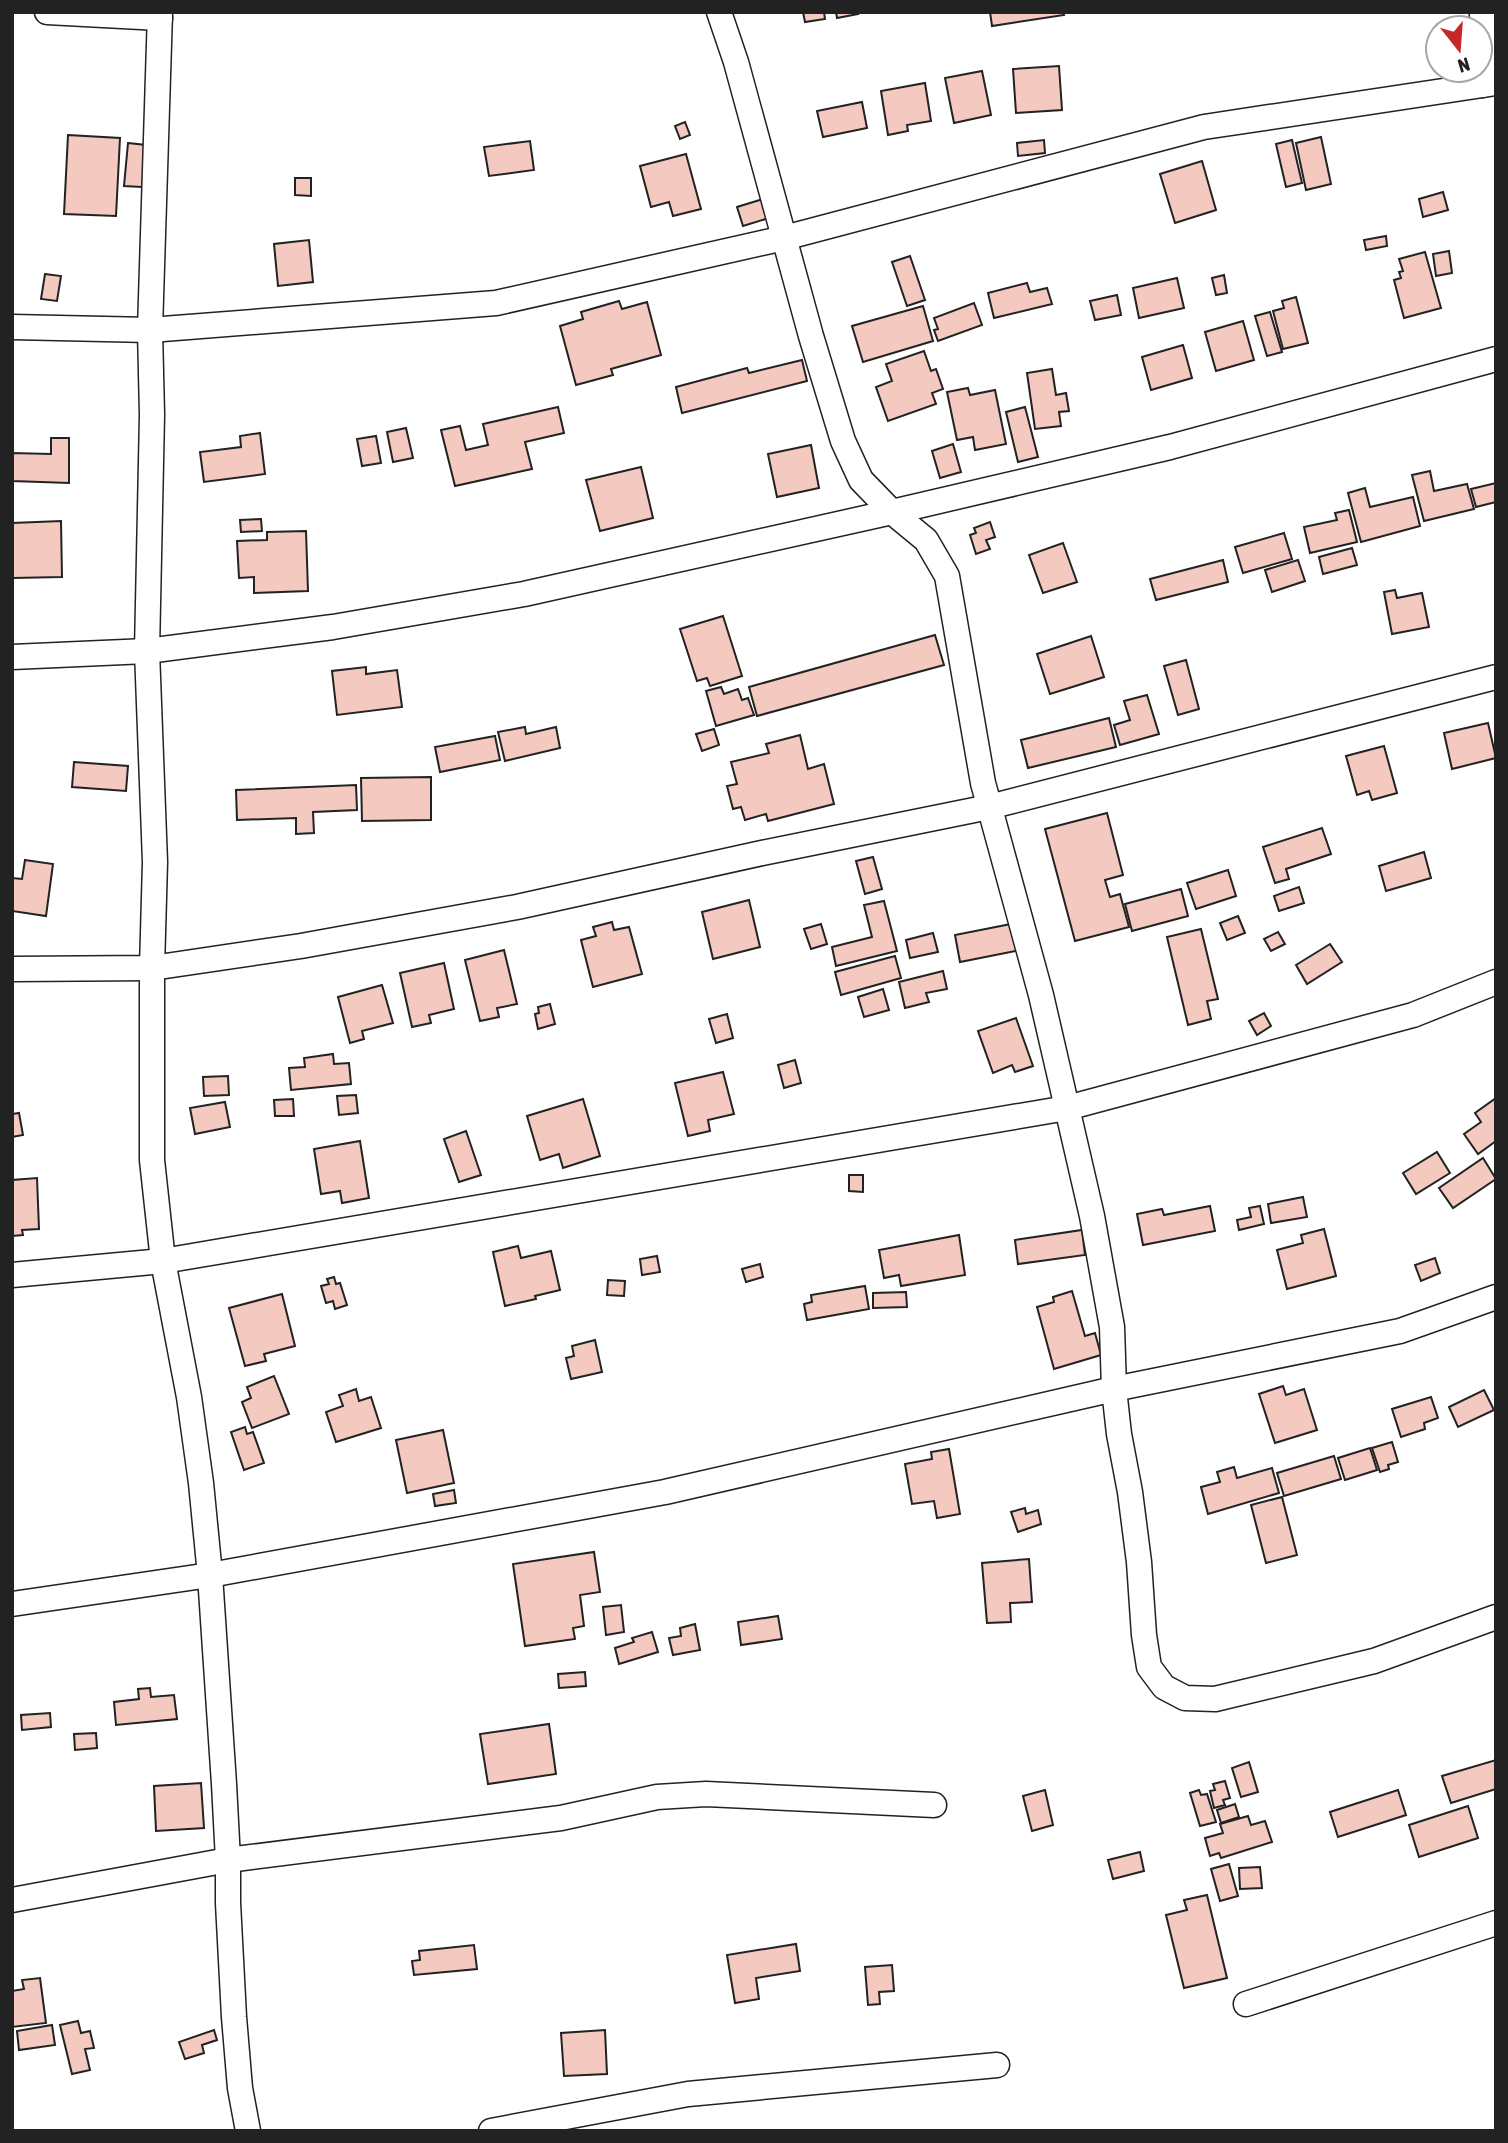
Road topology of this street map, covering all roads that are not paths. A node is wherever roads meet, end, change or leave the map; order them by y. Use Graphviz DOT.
graph roads {
  1 [pos="47,12"];
  2 [pos="719,12"];
  3 [pos="160,15"];
  4 [pos="1489,84"];
  5 [pos="784,237"];
  6 [pos="12,327"];
  7 [pos="150,330"];
  8 [pos="1496,359"];
  9 [pos="892,512"];
  10 [pos="147,651"];
  11 [pos="12,657"];
  12 [pos="1496,677"];
  13 [pos="989,807"];
  14 [pos="152,968"];
  15 [pos="12,969"];
  16 [pos="1496,982"];
  17 [pos="1067,1108"];
  18 [pos="163,1261"];
  19 [pos="12,1275"];
  20 [pos="1496,1297"];
  21 [pos="1114,1389"];
  22 [pos="210,1575"];
  23 [pos="12,1604"];
  24 [pos="1496,1617"];
  25 [pos="934,1805"];
  26 [pos="228,1860"];
  27 [pos="12,1900"];
  28 [pos="1496,1923"];
  29 [pos="1246,2004"];
  30 [pos="997,2065"];
  31 [pos="248,2131"];
  32 [pos="491,2131"];
  1 -- 3 [label="street"];
  2 -- 5 [label="street"];
  3 -- 7 [label="street"];
  4 -- 5 [label="street"];
  5 -- 7 [label="street"];
  5 -- 9 [label="street"];
  6 -- 7 [label="street"];
  7 -- 10 [label="street"];
  8 -- 9 [label="street"];
  9 -- 10 [label="street"];
  9 -- 13 [label="street"];
  10 -- 11 [label="street"];
  10 -- 14 [label="street"];
  12 -- 13 [label="street"];
  13 -- 14 [label="street"];
  13 -- 17 [label="street"];
  14 -- 15 [label="street"];
  14 -- 18 [label="street"];
  16 -- 17 [label="street"];
  17 -- 18 [label="street"];
  17 -- 21 [label="street"];
  18 -- 19 [label="street"];
  18 -- 22 [label="street"];
  20 -- 21 [label="street"];
  21 -- 22 [label="street"];
  21 -- 24 [label="street"];
  22 -- 23 [label="street"];
  22 -- 26 [label="street"];
  25 -- 26 [label="street"];
  26 -- 27 [label="street"];
  26 -- 31 [label="street"];
  28 -- 29 [label="street"];
  30 -- 32 [label="street"];
}
